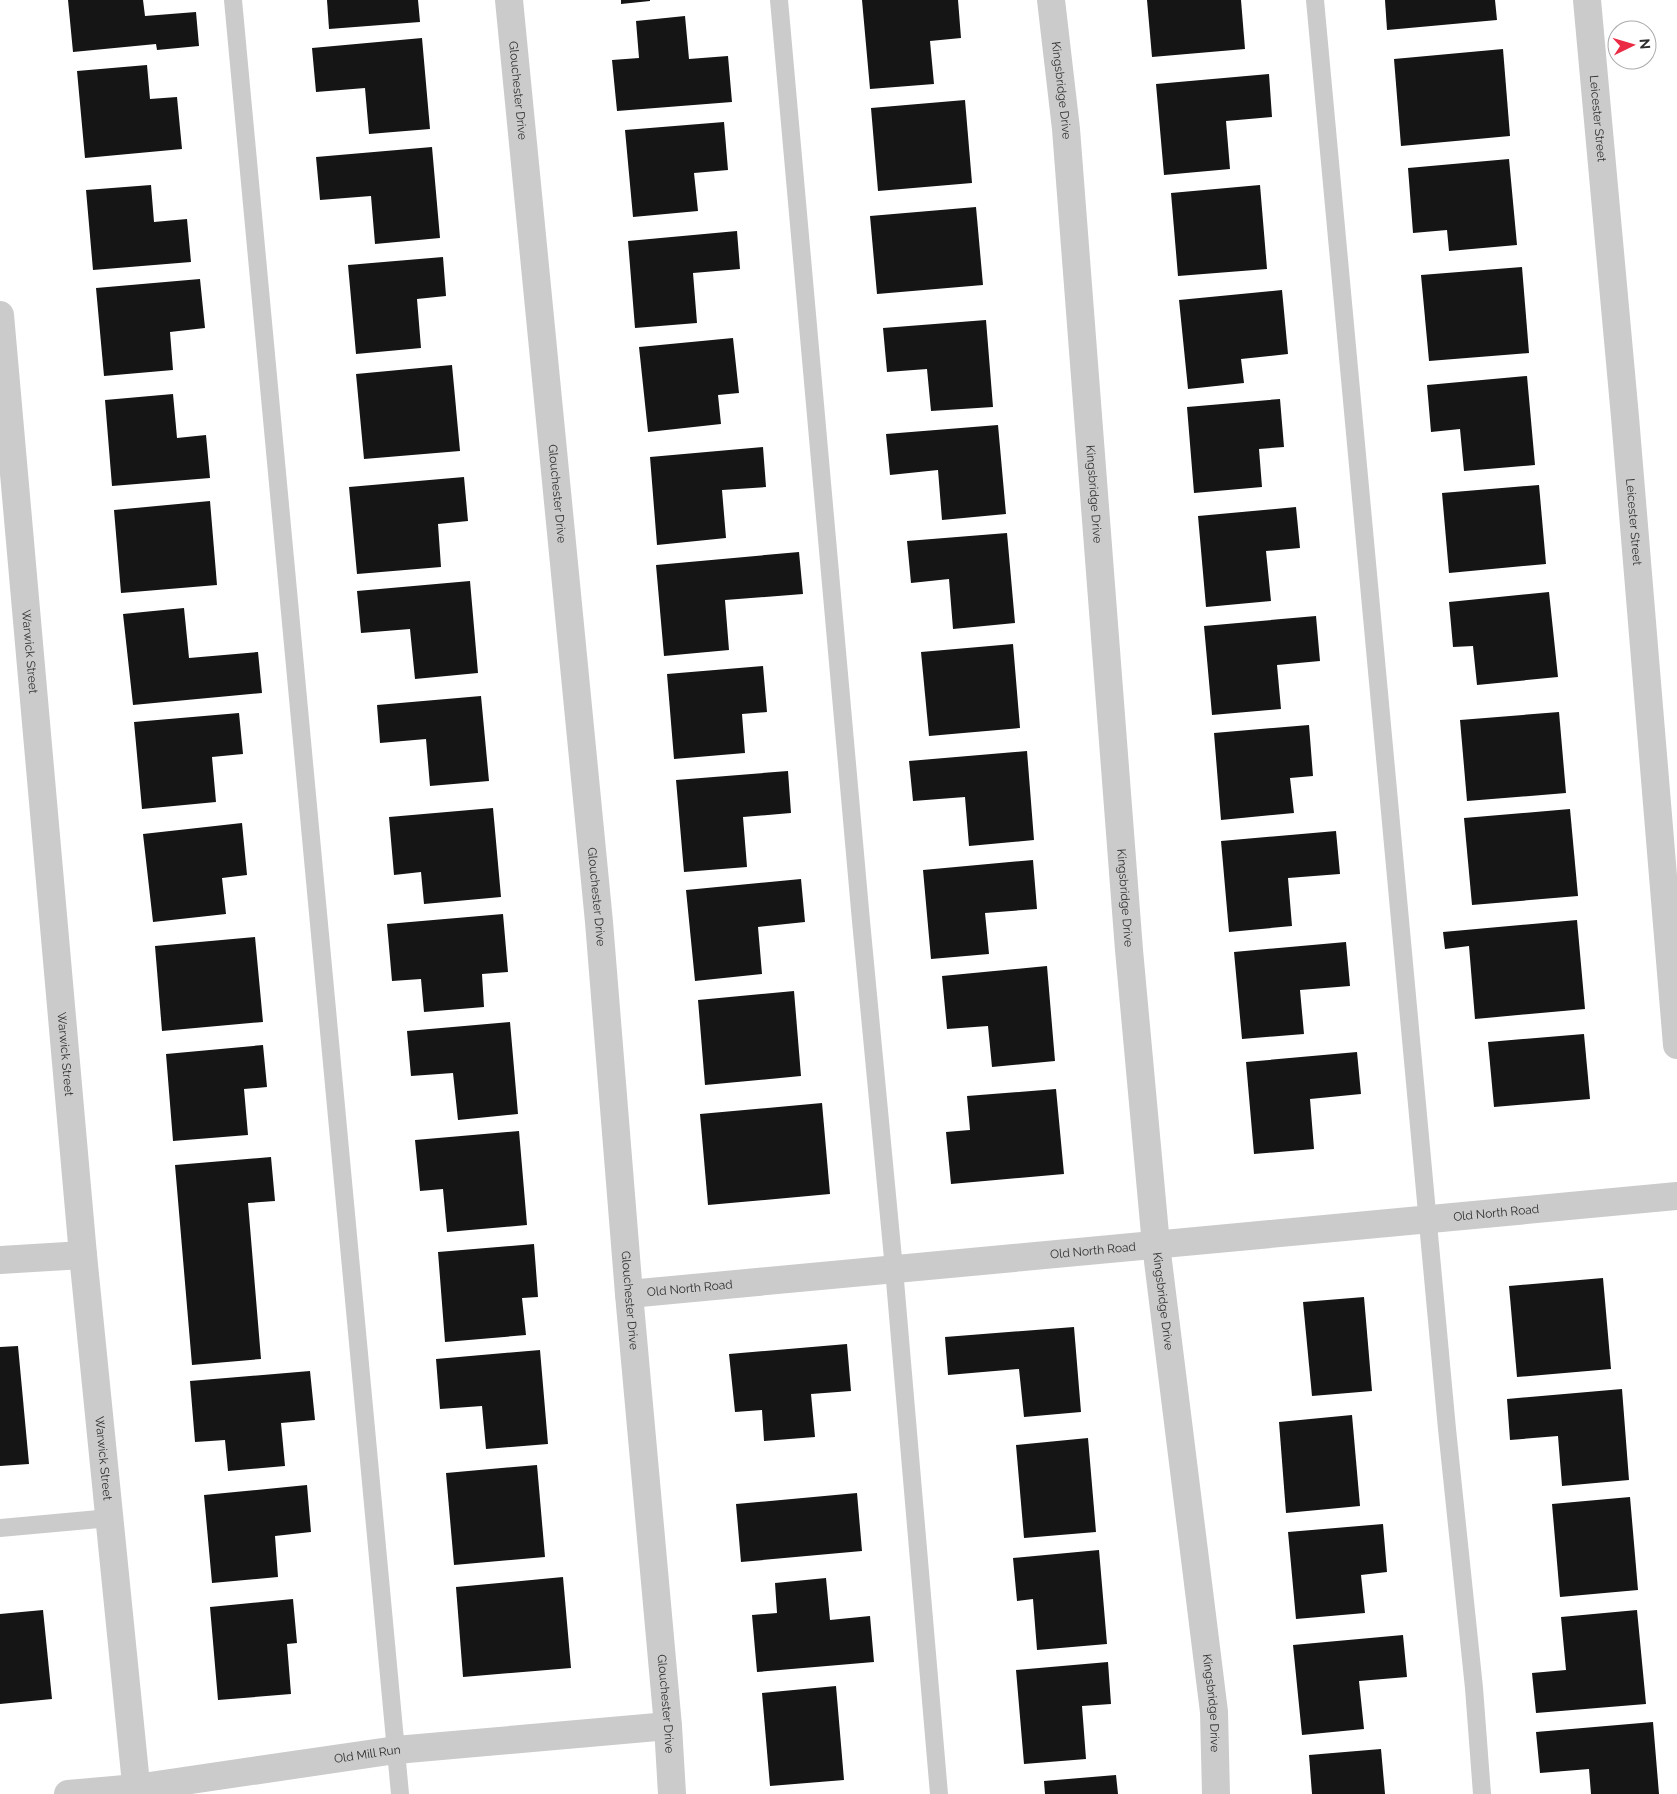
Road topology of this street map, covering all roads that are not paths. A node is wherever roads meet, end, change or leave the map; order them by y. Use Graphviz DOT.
graph roads {
  1 [pos="233,0"];
  2 [pos="509,0"];
  3 [pos="779,0"];
  4 [pos="1052,0"];
  5 [pos="1315,0"];
  6 [pos="1587,0"];
  7 [pos="0,315"];
  8 [pos="1677,1045"];
  9 [pos="1677,1196"];
  10 [pos="1427,1220"];
  11 [pos="1156,1245"];
  12 [pos="83,1255"];
  13 [pos="0,1260"];
  14 [pos="894,1269"];
  15 [pos="629,1294"];
  16 [pos="110,1518"];
  17 [pos="0,1528"];
  18 [pos="668,1726"];
  19 [pos="396,1750"];
  20 [pos="137,1791"];
  21 [pos="68,1794"];
  22 [pos="400,1794"];
  23 [pos="672,1794"];
  24 [pos="939,1794"];
  25 [pos="1216,1794"];
  26 [pos="1482,1794"];
  1 -- 19 [label="lane"];
  2 -- 15 [label="street, Glouchester Drive"];
  3 -- 14 [label="lane"];
  4 -- 11 [label="street, Kingsbridge Drive"];
  5 -- 10 [label="lane"];
  6 -- 8 [label="street, Leicester Street"];
  7 -- 12 [label="street, Warwick Street"];
  9 -- 10 [label="street, Old North Road"];
  10 -- 11 [label="street, Old North Road"];
  10 -- 26 [label="lane"];
  11 -- 14 [label="street, Old North Road"];
  11 -- 25 [label="street, Kingsbridge Drive"];
  12 -- 13 [label="street"];
  12 -- 16 [label="street, Warwick Street"];
  14 -- 15 [label="street, Old North Road"];
  14 -- 24 [label="lane"];
  15 -- 18 [label="street, Glouchester Drive"];
  16 -- 17 [label="lane"];
  16 -- 20 [label="street, Warwick Street"];
  18 -- 19 [label="street, Old Mill Run"];
  18 -- 23 [label="street, Glouchester Drive"];
  19 -- 20 [label="street, Old Mill Run"];
  19 -- 22 [label="lane"];
  20 -- 21 [label="street, Old Mill Run"];
}
